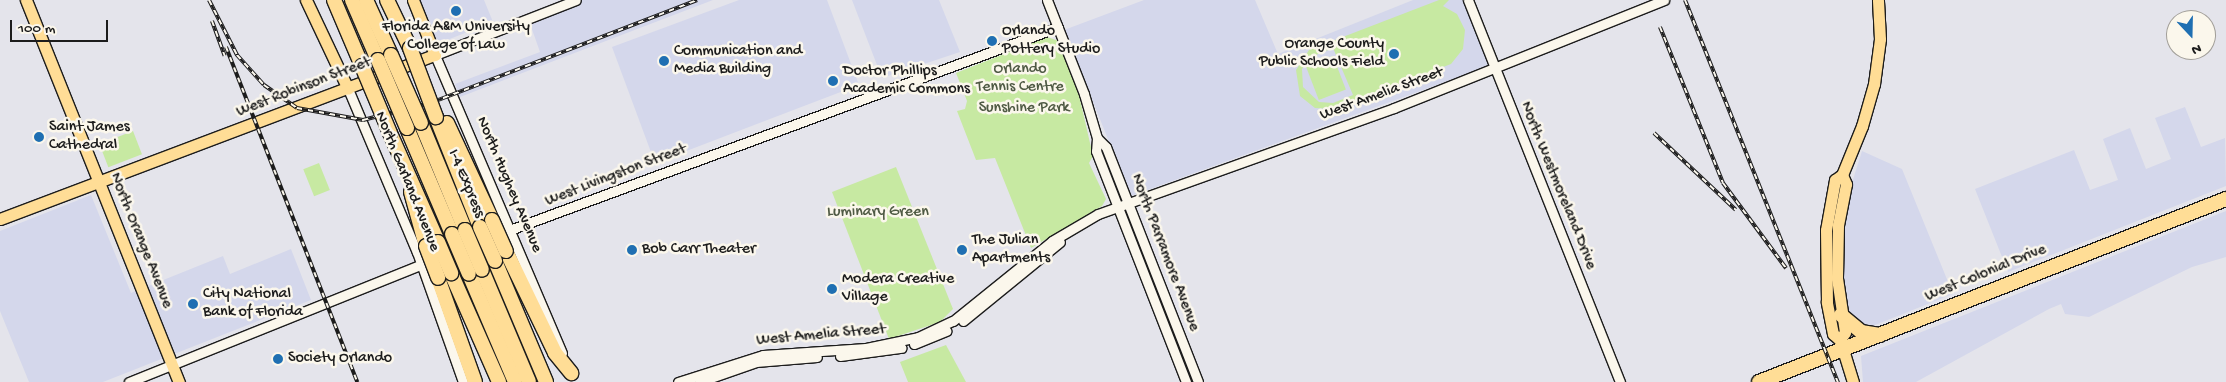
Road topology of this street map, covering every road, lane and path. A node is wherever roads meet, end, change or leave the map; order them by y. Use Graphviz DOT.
graph roads {
  1 [pos="26,0"];
  2 [pos="306,0"];
  3 [pos="334,0"];
  4 [pos="352,0"];
  5 [pos="366,0"];
  6 [pos="377,0"];
  7 [pos="387,0"];
  8 [pos="413,0"];
  9 [pos="576,0"];
  10 [pos="1047,0"];
  11 [pos="1468,0"];
  12 [pos="1664,0"];
  13 [pos="1878,0"];
  14 [pos="1058,28"];
  15 [pos="435,56"];
  16 [pos="384,57"];
  17 [pos="1495,69"];
  18 [pos="348,89"];
  19 [pos="1097,138"];
  20 [pos="1842,175"];
  21 [pos="99,182"];
  22 [pos="2226,199"];
  23 [pos="1127,205"];
  24 [pos="1113,210"];
  25 [pos="0,219"];
  26 [pos="510,231"];
  27 [pos="459,232"];
  28 [pos="501,256"];
  29 [pos="421,264"];
  30 [pos="476,272"];
  31 [pos="445,275"];
  32 [pos="1841,315"];
  33 [pos="1881,335"];
  34 [pos="1841,345"];
  35 [pos="884,346"];
  36 [pos="842,350"];
  37 [pos="864,355"];
  38 [pos="826,357"];
  39 [pos="172,366"];
  40 [pos="494,375"];
  41 [pos="573,378"];
  42 [pos="129,382"];
  43 [pos="179,382"];
  44 [pos="463,382"];
  45 [pos="475,382"];
  46 [pos="499,382"];
  47 [pos="515,382"];
  48 [pos="530,382"];
  49 [pos="546,382"];
  50 [pos="678,382"];
  51 [pos="699,382"];
  52 [pos="1186,382"];
  53 [pos="1198,382"];
  54 [pos="1620,382"];
  55 [pos="1759,382"];
  56 [pos="1853,382"];
  1 -- 21 [label="main road, North Orange Avenue"];
  2 -- 18 [label="main road, North Garland Avenue"];
  3 -- 31 [label="highway, bridge"];
  4 -- 16 [label="highway, I-4 Express"];
  5 -- 16 [label="highway, I-4 Express"];
  6 -- 16 [label="highway"];
  7 -- 28 [label="highway, bridge"];
  8 -- 15 [label="main road, North Hughey Avenue"];
  9 -- 15 [label="street, West Robinson Street"];
  10 -- 14 [label="street, North Parramore Avenue"];
  11 -- 17 [label="street, North Westmoreland Drive"];
  12 -- 17 [label="street, West Amelia Street"];
  13 -- 20 [label="main road"];
  14 -- 19 [label="street, North Parramore Avenue"];
  14 -- 26 [label="street, West Livingston Street"];
  15 -- 18 [label="main road, West Robinson Street"];
  15 -- 26 [label="street, North Hughey Avenue"];
  16 -- 27 [label="highway, I-4 Express, bridge"];
  16 -- 27 [label="highway, I-4 Express, bridge"];
  17 -- 23 [label="street, West Amelia Street"];
  17 -- 54 [label="street, North Westmoreland Drive"];
  18 -- 21 [label="main road, West Robinson Street"];
  18 -- 29 [label="street, North Garland Avenue"];
  19 -- 23 [label="street, North Parramore Avenue"];
  19 -- 24 [label="street, North Parramore Avenue"];
  20 -- 32 [label="main road"];
  20 -- 34 [label="main road"];
  21 -- 25 [label="main road, West Robinson Street"];
  21 -- 39 [label="main road, North Orange Avenue"];
  22 -- 33 [label="highway, West Colonial Drive"];
  23 -- 24 [label="street, West Amelia Street"];
  23 -- 53 [label="street, North Parramore Avenue"];
  24 -- 35 [label="street, West Amelia Street"];
  24 -- 37 [label="street, West Amelia Street"];
  24 -- 52 [label="street, North Parramore Avenue"];
  26 -- 29 [label="street, West Livingston Street"];
  26 -- 41 [label="street, North Hughey Avenue"];
  27 -- 30 [label="highway, I-4 Express, bridge"];
  28 -- 41 [label="highway"];
  28 -- 49 [label="highway"];
  29 -- 39 [label="street, West Livingston Street"];
  29 -- 44 [label="street, North Garland Avenue"];
  30 -- 47 [label="highway, I-4 Express"];
  30 -- 48 [label="highway, I-4 Express"];
  31 -- 40 [label="highway"];
  31 -- 45 [label="highway"];
  32 -- 33 [label="highway"];
  32 -- 34 [label="main road"];
  33 -- 34 [label="highway, West Colonial Drive"];
  34 -- 55 [label="highway, West Colonial Drive"];
  34 -- 56 [label="main road"];
  35 -- 36 [label="street, West Amelia Street"];
  35 -- 37 [label="street"];
  36 -- 38 [label="street"];
  36 -- 50 [label="street, West Amelia Street"];
  37 -- 38 [label="street, West Amelia Street"];
  38 -- 51 [label="street, West Amelia Street"];
  39 -- 42 [label="street, West Livingston Street"];
  39 -- 43 [label="main road, North Orange Avenue"];
  40 -- 46 [label="highway"];
}
